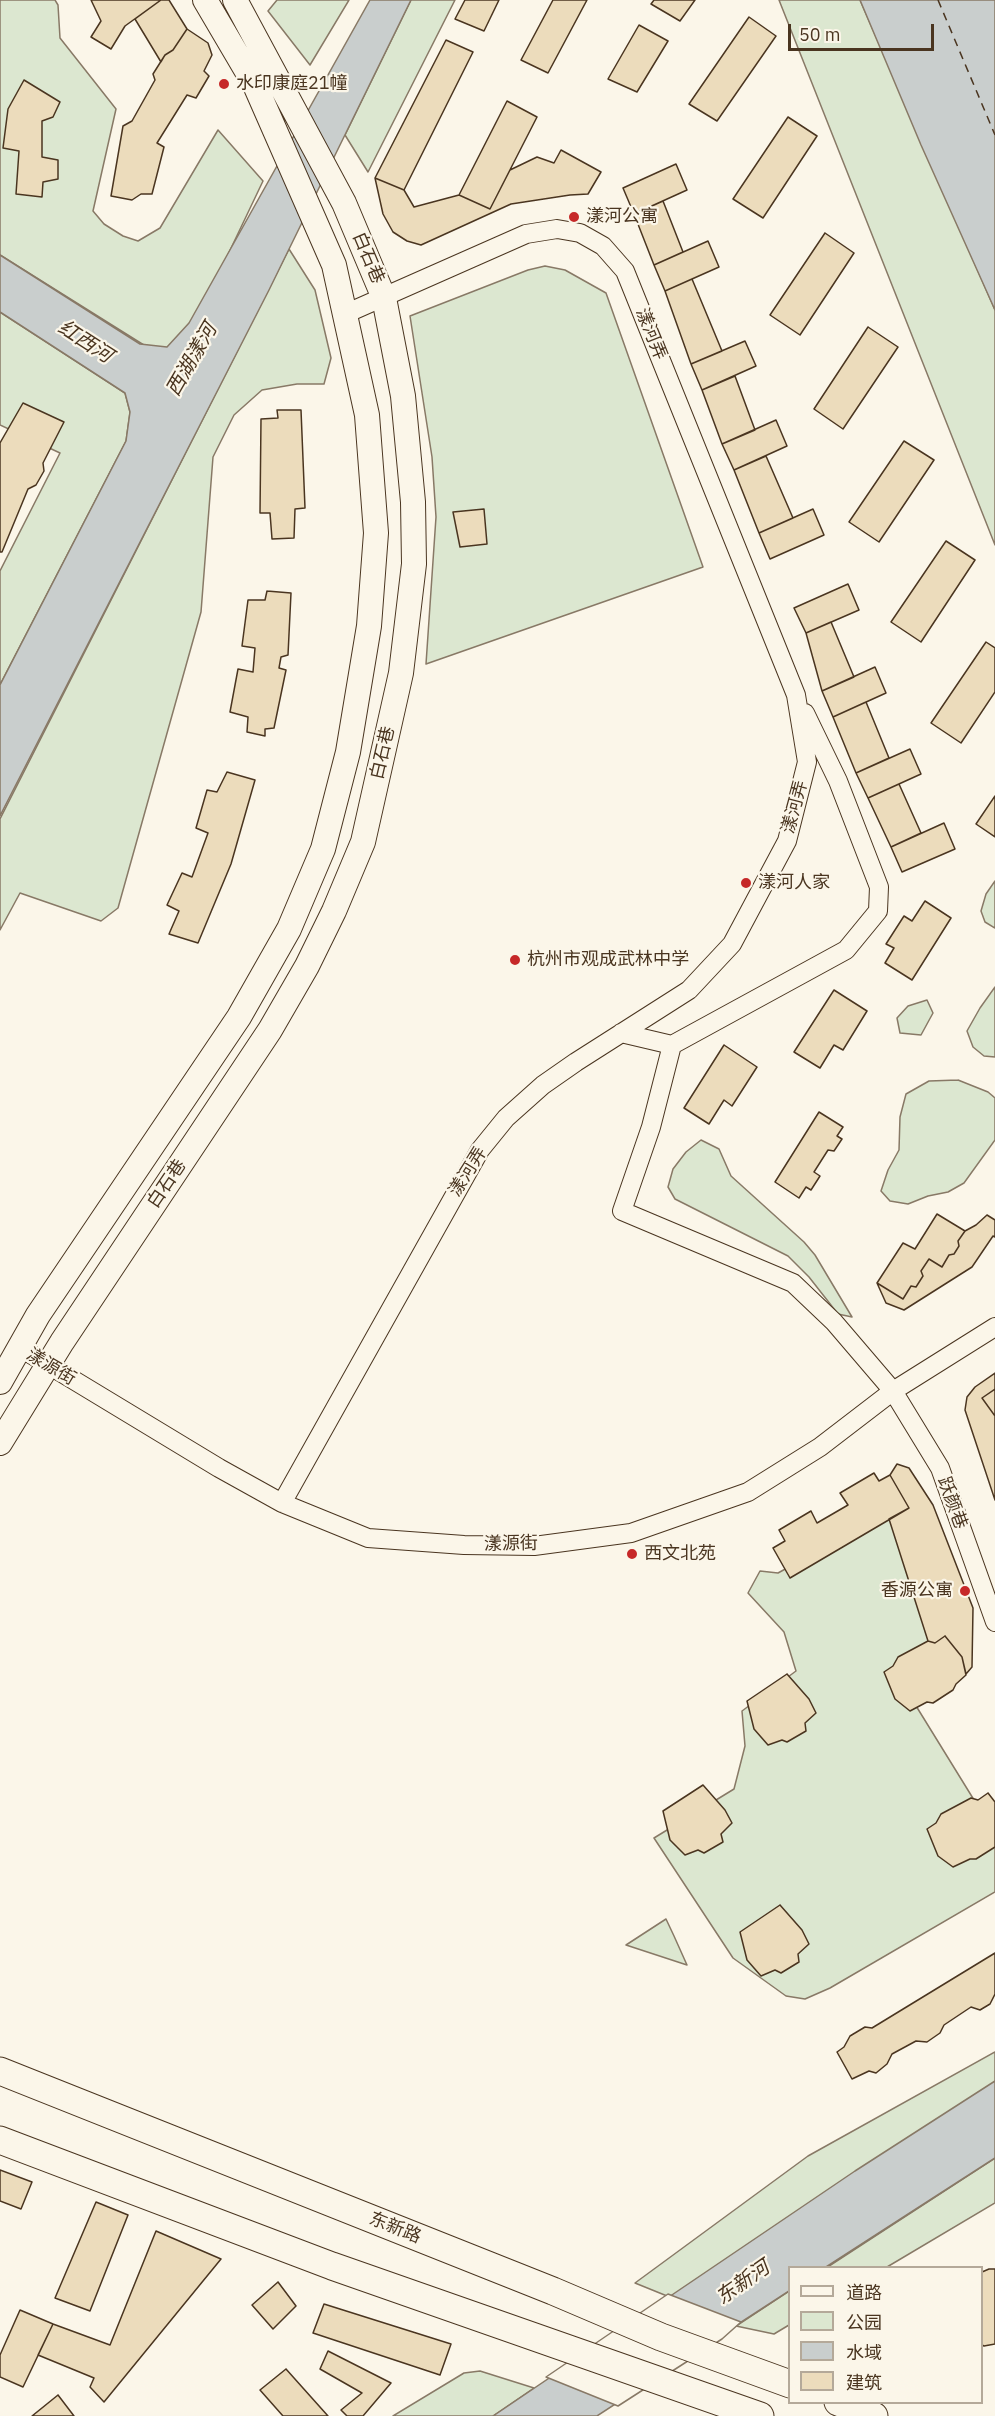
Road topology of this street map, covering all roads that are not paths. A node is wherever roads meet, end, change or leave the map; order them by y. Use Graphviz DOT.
graph roads {
  1 [pos="205,0"];
  2 [pos="235,0"];
  3 [pos="384,298"];
  4 [pos="345,314"];
  5 [pos="796,695"];
  6 [pos="621,1033"];
  7 [pos="672,1045"];
  8 [pos="995,1327"];
  9 [pos="19,1347"];
  10 [pos="48,1365"];
  11 [pos="0,1382"];
  12 [pos="893,1391"];
  13 [pos="0,1443"];
  14 [pos="282,1503"];
  15 [pos="995,1622"];
  16 [pos="0,2071"];
  17 [pos="0,2140"];
  18 [pos="788,2384"];
  19 [pos="841,2404"];
  20 [pos="760,2416"];
  21 [pos="874,2416"];
  1 -- 4 [label="main road, 白石巷"];
  2 -- 3 [label="main road, 白石巷"];
  3 -- 4 [label="street, 漾河弄"];
  3 -- 5 [label="street, 漾河弄"];
  3 -- 10 [label="main road, 白石巷"];
  4 -- 9 [label="main road, 白石巷"];
  5 -- 6 [label="street, 漾河弄"];
  5 -- 7 [label="street"];
  6 -- 7 [label="street"];
  6 -- 14 [label="street, 漾河弄"];
  7 -- 12 [label="street, 跃颜巷"];
  8 -- 12 [label="street, 漾源街"];
  9 -- 10 [label="street, 漾源街"];
  9 -- 11 [label="main road, 白石巷"];
  10 -- 13 [label="main road, 白石巷"];
  10 -- 14 [label="street, 漾源街"];
  12 -- 14 [label="street, 漾源街"];
  12 -- 15 [label="street, 跃颜巷"];
  16 -- 18 [label="main road, 东新路"];
  17 -- 20 [label="main road"];
  19 -- 21 [label="main road"];
}
